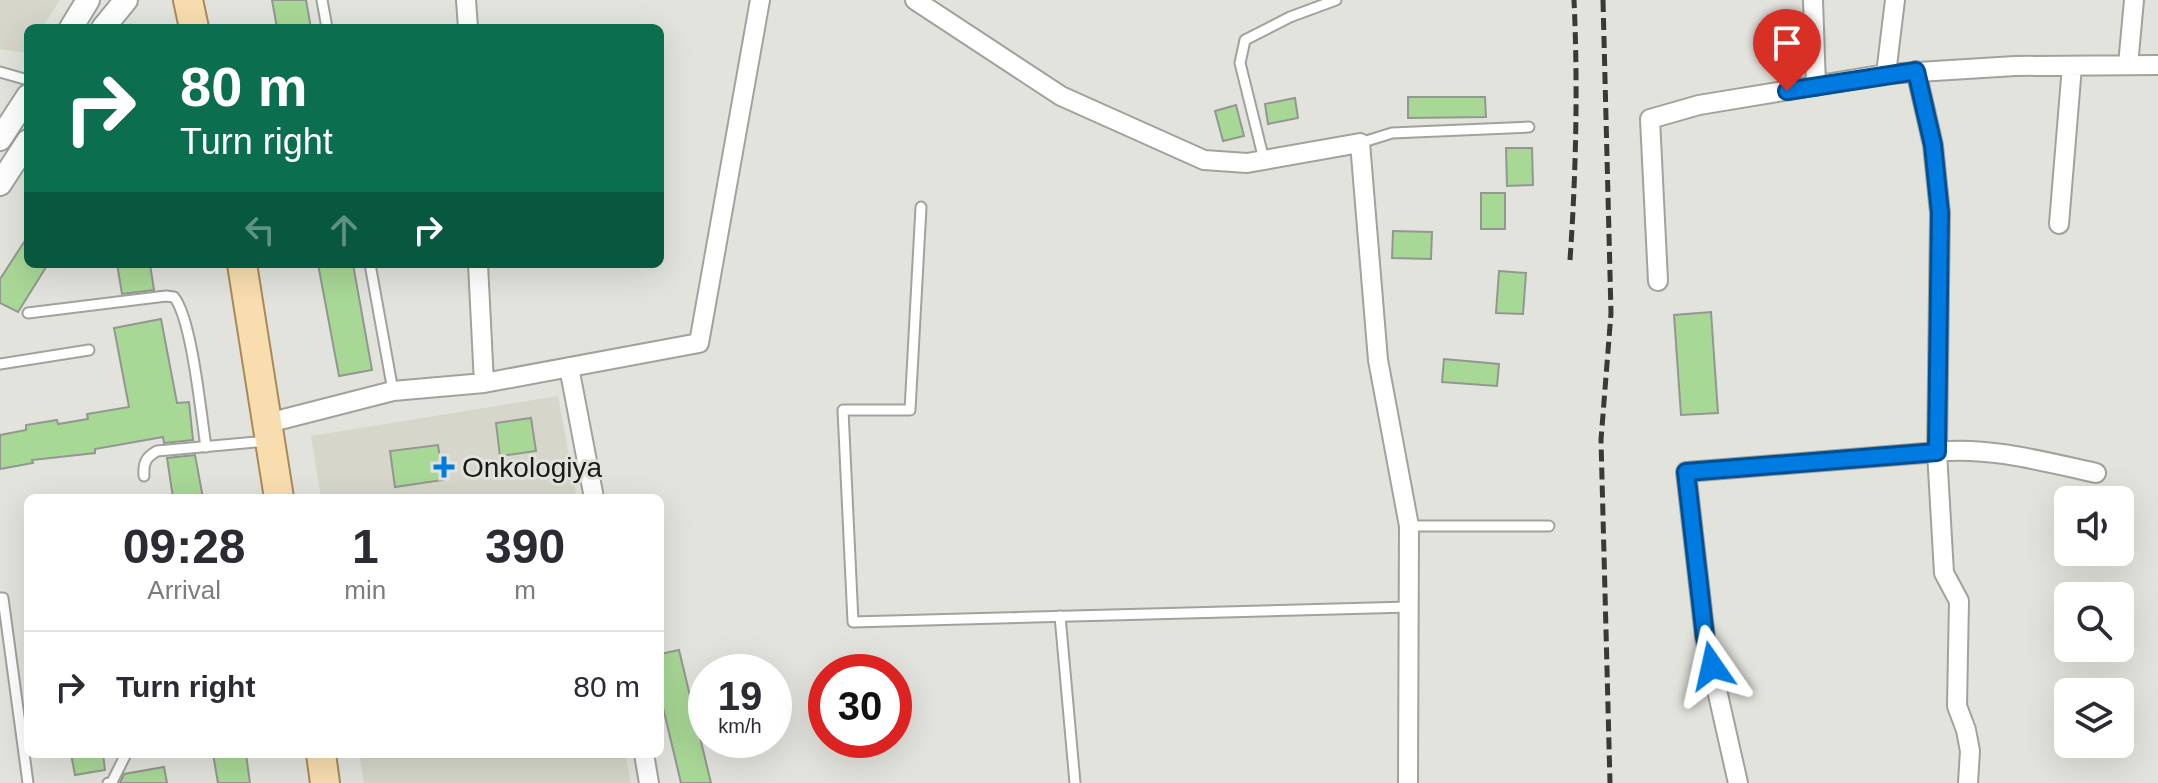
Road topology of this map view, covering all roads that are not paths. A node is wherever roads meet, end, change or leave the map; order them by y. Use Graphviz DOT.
graph roads {
  1 [pos="88,0"];
  2 [pos="126,0"];
  3 [pos="188,0"];
  4 [pos="322,0"];
  5 [pos="466,0"];
  6 [pos="760,0"];
  7 [pos="915,0"];
  8 [pos="1336,0"];
  9 [pos="1813,0"];
  10 [pos="1895,0"];
  11 [pos="2134,0"];
  12 [pos="73,24"];
  13 [pos="106,24"];
  14 [pos="193,24"];
  15 [pos="326,24"];
  16 [pos="468,24"];
  17 [pos="2128,65"];
  18 [pos="2158,65"];
  19 [pos="2072,66"];
  20 [pos="1916,71"];
  21 [pos="0,72"];
  22 [pos="1886,74"];
  23 [pos="24,79"];
  24 [pos="1816,86"];
  25 [pos="24,102"];
  26 [pos="1529,127"];
  27 [pos="0,139"];
  28 [pos="1360,143"];
  29 [pos="24,147"];
  30 [pos="1264,160"];
  31 [pos="0,184"];
  32 [pos="921,207"];
  33 [pos="2059,224"];
  34 [pos="243,268"];
  35 [pos="371,268"];
  36 [pos="478,268"];
  37 [pos="1658,281"];
  38 [pos="28,313"];
  39 [pos="89,350"];
  40 [pos="0,364"];
  41 [pos="569,367"];
  42 [pos="484,383"];
  43 [pos="393,391"];
  44 [pos="269,432"];
  45 [pos="206,447"];
  46 [pos="1937,452"];
  47 [pos="2096,473"];
  48 [pos="144,476"];
  49 [pos="278,494"];
  50 [pos="593,494"];
  51 [pos="1409,526"];
  52 [pos="1549,526"];
  53 [pos="0,598"];
  54 [pos="1409,607"];
  55 [pos="1060,616"];
  56 [pos="24,753"];
  57 [pos="25,758"];
  58 [pos="124,758"];
  59 [pos="322,758"];
  60 [pos="645,758"];
  61 [pos="28,783"];
  62 [pos="108,783"];
  63 [pos="325,783"];
  64 [pos="649,783"];
  65 [pos="1075,783"];
  66 [pos="1408,783"];
  67 [pos="1738,783"];
  68 [pos="1970,783"];
  1 -- 12 [label="street"];
  2 -- 13 [label="street"];
  3 -- 14 [label="main road"];
  4 -- 15 [label="lane"];
  5 -- 16 [label="street"];
  6 -- 41 [label="street"];
  7 -- 30 [label="street"];
  8 -- 30 [label="lane"];
  9 -- 24 [label="street"];
  10 -- 22 [label="street"];
  11 -- 17 [label="street"];
  17 -- 18 [label="street"];
  17 -- 19 [label="street"];
  19 -- 20 [label="street"];
  19 -- 33 [label="street"];
  20 -- 22 [label="street"];
  20 -- 46 [label="street"];
  21 -- 23 [label="lane"];
  22 -- 24 [label="street"];
  24 -- 37 [label="street"];
  25 -- 27 [label="street"];
  26 -- 28 [label="lane"];
  28 -- 30 [label="street"];
  28 -- 51 [label="street"];
  29 -- 31 [label="street"];
  32 -- 55 [label="lane"];
  34 -- 44 [label="main road"];
  35 -- 43 [label="lane"];
  36 -- 42 [label="street"];
  38 -- 45 [label="lane"];
  39 -- 40 [label="lane"];
  41 -- 42 [label="street"];
  41 -- 50 [label="street"];
  42 -- 43 [label="street"];
  43 -- 44 [label="street"];
  44 -- 45 [label="lane"];
  44 -- 49 [label="main road"];
  45 -- 48 [label="lane"];
  46 -- 47 [label="street"];
  46 -- 67 [label="street"];
  46 -- 68 [label="street"];
  51 -- 52 [label="lane"];
  51 -- 54 [label="street"];
  53 -- 56 [label="lane"];
  54 -- 55 [label="lane"];
  54 -- 66 [label="street"];
  55 -- 65 [label="lane"];
  57 -- 61 [label="lane"];
  58 -- 62 [label="lane"];
  59 -- 63 [label="main road"];
  60 -- 64 [label="street"];
}
